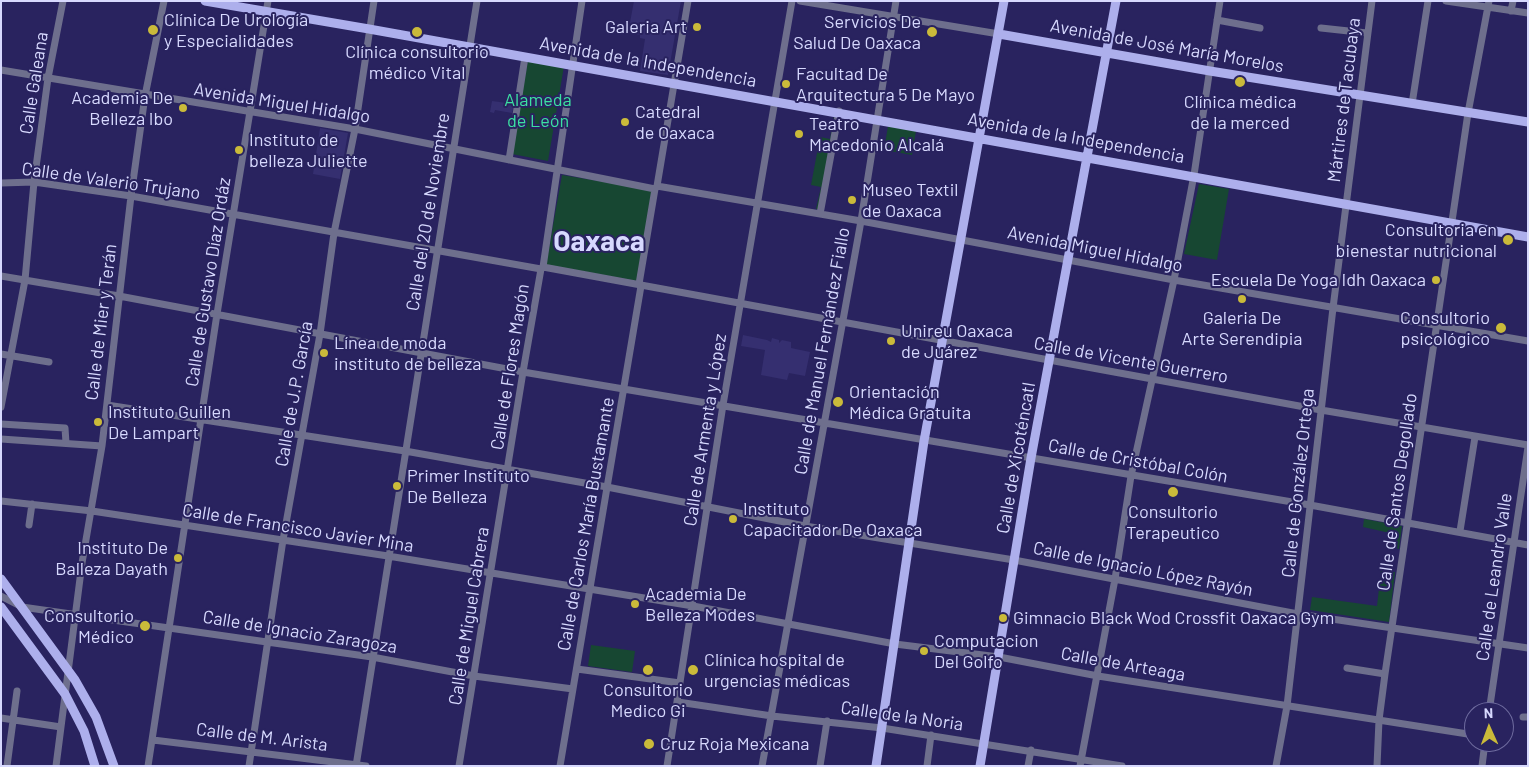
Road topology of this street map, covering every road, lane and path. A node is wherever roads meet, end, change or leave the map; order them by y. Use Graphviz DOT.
graph roads {
  1 [pos="64,1"];
  2 [pos="164,1"];
  3 [pos="205,1"];
  4 [pos="268,1"];
  5 [pos="374,1"];
  6 [pos="477,1"];
  7 [pos="582,1"];
  8 [pos="688,1"];
  9 [pos="792,1"];
  10 [pos="800,1"];
  11 [pos="896,1"];
  12 [pos="1004,1"];
  13 [pos="1116,1"];
  14 [pos="1220,1"];
  15 [pos="1372,1"];
  16 [pos="1428,1"];
  17 [pos="1446,1"];
  18 [pos="1513,1"];
  19 [pos="1488,4"];
  20 [pos="1511,11"];
  21 [pos="267,12"];
  22 [pos="1528,13"];
  23 [pos="894,17"];
  24 [pos="1217,20"];
  25 [pos="369,28"];
  26 [pos="1260,28"];
  27 [pos="1321,28"];
  28 [pos="1367,33"];
  29 [pos="999,34"];
  30 [pos="469,47"];
  31 [pos="1106,54"];
  32 [pos="525,57"];
  33 [pos="574,65"];
  34 [pos="1,70"];
  35 [pos="1210,71"];
  36 [pos="48,78"];
  37 [pos="674,83"];
  38 [pos="1358,94"];
  39 [pos="145,96"];
  40 [pos="774,100"];
  41 [pos="1412,104"];
  42 [pos="251,112"];
  43 [pos="838,112"];
  44 [pos="1468,113"];
  45 [pos="878,119"];
  46 [pos="1528,122"];
  47 [pos="355,129"];
  48 [pos="978,137"];
  49 [pos="455,149"];
  50 [pos="1086,156"];
  51 [pos="509,160"];
  52 [pos="558,170"];
  53 [pos="1194,175"];
  54 [pos="34,182"];
  55 [pos="1,183"];
  56 [pos="656,188"];
  57 [pos="131,196"];
  58 [pos="757,203"];
  59 [pos="1346,203"];
  60 [pos="234,214"];
  61 [pos="820,214"];
  62 [pos="861,221"];
  63 [pos="1452,224"];
  64 [pos="334,233"];
  65 [pos="1528,237"];
  66 [pos="962,240"];
  67 [pos="436,251"];
  68 [pos="1067,259"];
  69 [pos="542,268"];
  70 [pos="1,276"];
  71 [pos="25,280"];
  72 [pos="1174,280"];
  73 [pos="640,285"];
  74 [pos="119,296"];
  75 [pos="740,305"];
  76 [pos="1332,308"];
  77 [pos="217,314"];
  78 [pos="842,322"];
  79 [pos="1436,326"];
  80 [pos="320,334"];
  81 [pos="1528,340"];
  82 [pos="942,341"];
  83 [pos="420,352"];
  84 [pos="1,354"];
  85 [pos="10,356"];
  86 [pos="1050,360"];
  87 [pos="50,362"];
  88 [pos="523,372"];
  89 [pos="1151,379"];
  90 [pos="624,388"];
  91 [pos="107,405"];
  92 [pos="723,405"];
  93 [pos="1,407"];
  94 [pos="1321,410"];
  95 [pos="201,420"];
  96 [pos="1,424"];
  97 [pos="824,424"];
  98 [pos="1422,427"];
  99 [pos="302,436"];
  100 [pos="1475,437"];
  101 [pos="1,439"];
  102 [pos="924,441"];
  103 [pos="66,444"];
  104 [pos="102,446"];
  105 [pos="1528,446"];
  106 [pos="405,451"];
  107 [pos="1031,458"];
  108 [pos="508,470"];
  109 [pos="1131,476"];
  110 [pos="607,487"];
  111 [pos="1,501"];
  112 [pos="32,504"];
  113 [pos="1310,505"];
  114 [pos="708,507"];
  115 [pos="92,511"];
  116 [pos="1408,522"];
  117 [pos="29,525"];
  118 [pos="185,526"];
  119 [pos="805,526"];
  120 [pos="1460,532"];
  121 [pos="283,540"];
  122 [pos="908,542"];
  123 [pos="1514,542"];
  124 [pos="1528,545"];
  125 [pos="388,556"];
  126 [pos="1014,560"];
  127 [pos="491,574"];
  128 [pos="1,579"];
  129 [pos="1115,579"];
  130 [pos="589,589"];
  131 [pos="1,596"];
  132 [pos="693,606"];
  133 [pos="22,607"];
  134 [pos="1,608"];
  135 [pos="77,613"];
  136 [pos="1298,614"];
  137 [pos="787,625"];
  138 [pos="170,627"];
  139 [pos="1393,628"];
  140 [pos="268,642"];
  141 [pos="1499,643"];
  142 [pos="895,644"];
  143 [pos="1528,648"];
  144 [pos="372,657"];
  145 [pos="999,657"];
  146 [pos="1347,668"];
  147 [pos="577,669"];
  148 [pos="70,671"];
  149 [pos="1385,674"];
  150 [pos="474,676"];
  151 [pos="1098,676"];
  152 [pos="680,682"];
  153 [pos="573,689"];
  154 [pos="17,690"];
  155 [pos="65,694"];
  156 [pos="678,702"];
  157 [pos="1490,702"];
  158 [pos="1287,706"];
  159 [pos="772,716"];
  160 [pos="1,718"];
  161 [pos="12,720"];
  162 [pos="827,720"];
  163 [pos="1379,720"];
  164 [pos="61,727"];
  165 [pos="882,728"];
  166 [pos="1464,733"];
  167 [pos="931,735"];
  168 [pos="153,740"];
  169 [pos="984,743"];
  170 [pos="1031,750"];
  171 [pos="251,751"];
  172 [pos="1484,752"];
  173 [pos="1080,762"];
  174 [pos="356,765"];
  175 [pos="7,766"];
  176 [pos="56,766"];
  177 [pos="95,766"];
  178 [pos="114,766"];
  179 [pos="148,766"];
  180 [pos="249,766"];
  181 [pos="366,766"];
  182 [pos="459,766"];
  183 [pos="560,766"];
  184 [pos="667,766"];
  185 [pos="762,766"];
  186 [pos="820,766"];
  187 [pos="876,766"];
  188 [pos="926,766"];
  189 [pos="980,766"];
  190 [pos="1028,766"];
  191 [pos="1122,766"];
  192 [pos="1276,766"];
  193 [pos="1377,766"];
  194 [pos="1482,766"];
  1 -- 36 [label="street, Calle Galeana"];
  2 -- 39 [label="street, Calle de Mier y Terán"];
  3 -- 21 [label="main road, Avenida de la Independencia"];
  4 -- 21 [label="street, Calle de Gustavo Díaz Ordáz"];
  5 -- 25 [label="street, Calle de J.P. García"];
  6 -- 30 [label="street, Calle del 20 de Noviembre"];
  7 -- 33 [label="street, Calle de Flores Magón"];
  8 -- 37 [label="street, Calle de Carlos María Bustamante"];
  9 -- 40 [label="street, Calle de Armenta y López"];
  10 -- 23 [label="street, Avenida de José María Morelos"];
  11 -- 23 [label="street, Calle de Manuel Fernández Fiallo"];
  12 -- 29 [label="main road"];
  13 -- 31 [label="main road, Calle de Xicoténcatl"];
  14 -- 24 [label="street"];
  15 -- 28 [label="street, Mártires de Tacubaya"];
  16 -- 41 [label="street"];
  17 -- 19 [label="street"];
  18 -- 20 [label="street"];
  19 -- 20 [label="street"];
  19 -- 44 [label="street, Calle de Santos Degollado"];
  20 -- 22 [label="street"];
  21 -- 25 [label="main road, Avenida de la Independencia"];
  21 -- 42 [label="street, Calle de Gustavo Díaz Ordáz"];
  23 -- 29 [label="street, Avenida de José María Morelos"];
  23 -- 45 [label="street, Calle de Manuel Fernández Fiallo"];
  24 -- 26 [label="street"];
  24 -- 35 [label="street"];
  25 -- 30 [label="main road, Avenida de la Independencia"];
  25 -- 47 [label="street, Calle de J.P. García"];
  27 -- 28 [label="street"];
  28 -- 38 [label="street, Mártires de Tacubaya"];
  29 -- 31 [label="main road, Avenida de José María Morelos"];
  29 -- 48 [label="main road"];
  30 -- 32 [label="main road, Avenida de la Independencia"];
  30 -- 49 [label="street, Calle del 20 de Noviembre"];
  31 -- 35 [label="main road, Avenida de José María Morelos"];
  31 -- 50 [label="main road, Calle de Xicoténcatl"];
  32 -- 33 [label="main road, Avenida de la Independencia"];
  32 -- 51 [label="street"];
  33 -- 37 [label="main road, Avenida de la Independencia"];
  33 -- 52 [label="street, Calle de Flores Magón"];
  34 -- 36 [label="street, Avenida Miguel Hidalgo"];
  35 -- 38 [label="main road, Avenida de José María Morelos"];
  35 -- 53 [label="street"];
  36 -- 39 [label="street, Avenida Miguel Hidalgo"];
  36 -- 54 [label="street, Calle Galeana"];
  37 -- 40 [label="main road, Avenida de la Independencia"];
  37 -- 56 [label="street, Calle de Carlos María Bustamante"];
  38 -- 41 [label="main road, Avenida de José María Morelos"];
  38 -- 59 [label="street, Mártires de Tacubaya"];
  39 -- 42 [label="street, Avenida Miguel Hidalgo"];
  39 -- 57 [label="street, Calle de Mier y Terán"];
  40 -- 43 [label="main road, Avenida de la Independencia"];
  40 -- 58 [label="street, Calle de Armenta y López"];
  41 -- 44 [label="main road, Avenida de José María Morelos"];
  42 -- 47 [label="street, Avenida Miguel Hidalgo"];
  42 -- 60 [label="street, Calle de Gustavo Díaz Ordáz"];
  43 -- 45 [label="main road, Avenida de la Independencia"];
  43 -- 61 [label="street"];
  44 -- 46 [label="main road, Avenida de José María Morelos"];
  44 -- 63 [label="street, Calle de Santos Degollado"];
  45 -- 48 [label="main road, Avenida de la Independencia"];
  45 -- 62 [label="street, Calle de Manuel Fernández Fiallo"];
  47 -- 49 [label="street, Avenida Miguel Hidalgo"];
  47 -- 64 [label="street, Calle de J.P. García"];
  48 -- 50 [label="main road, Avenida de la Independencia"];
  48 -- 66 [label="main road"];
  49 -- 51 [label="street, Avenida Miguel Hidalgo"];
  49 -- 67 [label="street, Calle del 20 de Noviembre"];
  50 -- 53 [label="main road, Avenida de la Independencia"];
  50 -- 68 [label="main road, Calle de Xicoténcatl"];
  51 -- 52 [label="street, Avenida Miguel Hidalgo"];
  52 -- 56 [label="street, Avenida Miguel Hidalgo"];
  52 -- 69 [label="street, Calle de Flores Magón"];
  53 -- 59 [label="main road, Avenida de la Independencia"];
  53 -- 72 [label="street"];
  54 -- 55 [label="street, Calle de Valerio Trujano"];
  54 -- 57 [label="street, Calle de Valerio Trujano"];
  54 -- 71 [label="street, Calle Galeana"];
  56 -- 58 [label="street, Avenida Miguel Hidalgo"];
  56 -- 73 [label="street, Calle de Carlos María Bustamante"];
  57 -- 60 [label="street, Calle de Valerio Trujano"];
  57 -- 74 [label="street, Calle de Mier y Terán"];
  58 -- 61 [label="street, Avenida Miguel Hidalgo"];
  58 -- 75 [label="street, Calle de Armenta y López"];
  59 -- 63 [label="main road, Avenida de la Independencia"];
  59 -- 76 [label="street, Calle de González Ortega"];
  60 -- 64 [label="street, Calle de Valerio Trujano"];
  60 -- 77 [label="street, Calle de Gustavo Díaz Ordáz"];
  61 -- 62 [label="street, Avenida Miguel Hidalgo"];
  62 -- 66 [label="street, Avenida Miguel Hidalgo"];
  62 -- 78 [label="street, Calle de Manuel Fernández Fiallo"];
  63 -- 65 [label="main road, Avenida de la Independencia"];
  63 -- 79 [label="street, Calle de Santos Degollado"];
  64 -- 67 [label="street, Calle de Valerio Trujano"];
  64 -- 80 [label="street, Calle de J.P. García"];
  66 -- 68 [label="street, Avenida Miguel Hidalgo"];
  66 -- 82 [label="main road"];
  67 -- 69 [label="street, Calle de Valerio Trujano"];
  67 -- 83 [label="street, Calle del 20 de Noviembre"];
  68 -- 72 [label="street, Avenida Miguel Hidalgo"];
  68 -- 86 [label="main road, Calle de Xicoténcatl"];
  69 -- 73 [label="street, Calle de Valerio Trujano"];
  69 -- 88 [label="street, Calle de Flores Magón"];
  70 -- 71 [label="street, Calle de Cristóbal Colón"];
  71 -- 74 [label="street, Calle de Cristóbal Colón"];
  71 -- 85 [label="street, Calle Galeana"];
  72 -- 76 [label="street, Avenida Miguel Hidalgo"];
  72 -- 89 [label="street"];
  73 -- 75 [label="street, Calle de Vicente Guerrero"];
  73 -- 90 [label="street, Calle de Carlos María Bustamante"];
  74 -- 77 [label="street, Calle de Cristóbal Colón"];
  74 -- 91 [label="street, Calle de Mier y Terán"];
  75 -- 78 [label="street, Calle de Vicente Guerrero"];
  75 -- 92 [label="street, Calle de Armenta y López"];
  76 -- 79 [label="street, Avenida Miguel Hidalgo"];
  76 -- 94 [label="street, Calle de González Ortega"];
  77 -- 80 [label="street, Calle de Cristóbal Colón"];
  77 -- 95 [label="street, Calle de Gustavo Díaz Ordáz"];
  78 -- 82 [label="street, Calle de Vicente Guerrero"];
  78 -- 97 [label="street, Calle de Manuel Fernández Fiallo"];
  79 -- 81 [label="street, Avenida Miguel Hidalgo"];
  79 -- 98 [label="street, Calle de Santos Degollado"];
  80 -- 83 [label="street, Calle de Cristóbal Colón"];
  80 -- 99 [label="street, Calle de J.P. García"];
  82 -- 86 [label="street, Calle de Vicente Guerrero"];
  82 -- 102 [label="main road"];
  83 -- 88 [label="street, Calle de Cristóbal Colón"];
  83 -- 106 [label="street, Calle del 20 de Noviembre"];
  84 -- 85 [label="street"];
  85 -- 87 [label="street"];
  85 -- 93 [label="street, Calle Galeana"];
  86 -- 89 [label="street, Calle de Vicente Guerrero"];
  86 -- 107 [label="main road, Calle de Xicoténcatl"];
  88 -- 90 [label="street, Calle de Cristóbal Colón"];
  88 -- 108 [label="street, Calle de Flores Magón"];
  89 -- 94 [label="street, Calle de Vicente Guerrero"];
  89 -- 109 [label="street"];
  90 -- 92 [label="street, Calle de Cristóbal Colón"];
  90 -- 110 [label="street, Calle de Carlos María Bustamante"];
  91 -- 95 [label="street, Calle de Ignacio López Rayón"];
  91 -- 104 [label="street, Calle de Mier y Terán"];
  92 -- 97 [label="street, Calle de Cristóbal Colón"];
  92 -- 114 [label="street, Calle de Armenta y López"];
  94 -- 98 [label="street, Calle de Vicente Guerrero"];
  94 -- 113 [label="street, Calle de González Ortega"];
  95 -- 99 [label="street, Calle de Ignacio López Rayón"];
  95 -- 118 [label="street, Calle de Gustavo Díaz Ordáz"];
  96 -- 103 [label="street"];
  97 -- 102 [label="street, Calle de Cristóbal Colón"];
  97 -- 119 [label="street, Calle de Manuel Fernández Fiallo"];
  98 -- 100 [label="street, Calle de Vicente Guerrero"];
  98 -- 116 [label="street, Calle de Santos Degollado"];
  99 -- 106 [label="street, Calle de Ignacio López Rayón"];
  99 -- 121 [label="street, Calle de J.P. García"];
  100 -- 105 [label="street, Calle de Vicente Guerrero"];
  100 -- 120 [label="street"];
  101 -- 103 [label="street"];
  102 -- 107 [label="street, Calle de Cristóbal Colón"];
  102 -- 122 [label="main road"];
  103 -- 104 [label="street"];
  104 -- 115 [label="street, Calle de Mier y Terán"];
  105 -- 123 [label="street, Calle de Leandro Valle"];
  106 -- 108 [label="street, Calle de Ignacio López Rayón"];
  106 -- 125 [label="street, Calle del 20 de Noviembre"];
  107 -- 109 [label="street, Calle de Cristóbal Colón"];
  107 -- 126 [label="main road, Calle de Xicoténcatl"];
  108 -- 110 [label="street, Calle de Ignacio López Rayón"];
  108 -- 127 [label="street, Calle de Miguel Cabrera"];
  109 -- 113 [label="street, Calle de Cristóbal Colón"];
  109 -- 129 [label="street"];
  110 -- 114 [label="street, Calle de Ignacio López Rayón"];
  110 -- 130 [label="street, Calle de Carlos María Bustamante"];
  111 -- 112 [label="street, Calle de Francisco Javier Mina"];
  112 -- 115 [label="street, Calle de Francisco Javier Mina"];
  112 -- 117 [label="street"];
  113 -- 116 [label="street, Calle de Cristóbal Colón"];
  113 -- 136 [label="street, Calle de González Ortega"];
  114 -- 119 [label="street, Calle de Ignacio López Rayón"];
  114 -- 132 [label="street, Calle de Armenta y López"];
  115 -- 118 [label="street, Calle de Francisco Javier Mina"];
  115 -- 135 [label="street, Calle de Mier y Terán"];
  116 -- 120 [label="street, Calle de Cristóbal Colón"];
  116 -- 139 [label="street, Calle de Santos Degollado"];
  118 -- 121 [label="street, Calle de Francisco Javier Mina"];
  118 -- 138 [label="street, Calle de Gustavo Díaz Ordáz"];
  119 -- 122 [label="street, Calle de Ignacio López Rayón"];
  119 -- 137 [label="street, Calle de Manuel Fernández Fiallo"];
  120 -- 123 [label="street, Calle de Cristóbal Colón"];
  121 -- 125 [label="street, Calle de Francisco Javier Mina"];
  121 -- 140 [label="street, Calle de J.P. García"];
  122 -- 126 [label="street, Calle de Ignacio López Rayón"];
  122 -- 142 [label="main road"];
  123 -- 124 [label="street, Calle de Cristóbal Colón"];
  123 -- 141 [label="street, Calle de Leandro Valle"];
  125 -- 127 [label="street, Calle de Francisco Javier Mina"];
  125 -- 144 [label="street, Calle del 20 de Noviembre"];
  126 -- 129 [label="street, Calle de Ignacio López Rayón"];
  126 -- 145 [label="main road, Calle de Xicoténcatl"];
  127 -- 130 [label="street, Calle de Francisco Javier Mina"];
  127 -- 150 [label="street, Calle de Miguel Cabrera"];
  128 -- 133 [label="main road"];
  129 -- 136 [label="street, Calle de Ignacio López Rayón"];
  129 -- 151 [label="street"];
  130 -- 132 [label="street, Calle de Arteaga"];
  130 -- 147 [label="street, Calle de Carlos María Bustamante"];
  131 -- 133 [label="street"];
  132 -- 137 [label="street, Calle de Arteaga"];
  132 -- 152 [label="street, Calle de Armenta y López"];
  133 -- 135 [label="street, Calle de Ignacio Zaragoza"];
  133 -- 148 [label="main road"];
  134 -- 155 [label="main road"];
  135 -- 138 [label="street, Calle de Ignacio Zaragoza"];
  135 -- 148 [label="street, Calle de Mier y Terán"];
  136 -- 139 [label="street, Calle de Ignacio López Rayón"];
  136 -- 158 [label="street, Calle de González Ortega"];
  137 -- 142 [label="street, Calle de Arteaga"];
  137 -- 159 [label="street, Calle de Manuel Fernández Fiallo"];
  138 -- 140 [label="street, Calle de Ignacio Zaragoza"];
  138 -- 168 [label="street, Calle de Gustavo Díaz Ordáz"];
  139 -- 141 [label="street, Calle de Ignacio López Rayón"];
  139 -- 149 [label="street, Calle de Santos Degollado"];
  140 -- 144 [label="street, Calle de Ignacio Zaragoza"];
  140 -- 171 [label="street, Calle de J.P. García"];
  141 -- 143 [label="street, Calle de Ignacio López Rayón"];
  141 -- 157 [label="street, Calle de Leandro Valle"];
  142 -- 145 [label="street, Calle de Arteaga"];
  142 -- 165 [label="main road"];
  144 -- 150 [label="street, Calle de Ignacio Zaragoza"];
  144 -- 174 [label="street, Calle del 20 de Noviembre"];
  145 -- 151 [label="street, Calle de Arteaga"];
  145 -- 169 [label="main road, Calle de Xicoténcatl"];
  146 -- 149 [label="street"];
  147 -- 152 [label="street"];
  147 -- 153 [label="street, Calle de Carlos María Bustamante"];
  148 -- 155 [label="street, Calle de Mier y Terán"];
  148 -- 178 [label="main road"];
  149 -- 163 [label="street, Calle de Santos Degollado"];
  150 -- 153 [label="street, Calle de Ignacio Zaragoza"];
  150 -- 182 [label="street, Calle de Miguel Cabrera"];
  151 -- 158 [label="street, Calle de Arteaga"];
  151 -- 173 [label="street"];
  152 -- 156 [label="street, Calle de Armenta y López"];
  153 -- 183 [label="street, Calle de Carlos María Bustamante"];
  154 -- 161 [label="street"];
  155 -- 164 [label="street, Calle de Mier y Terán"];
  155 -- 177 [label="main road"];
  156 -- 159 [label="street, Calle de la Noria"];
  156 -- 184 [label="street, Calle de Armenta y López"];
  158 -- 163 [label="street, Calle de Arteaga"];
  158 -- 192 [label="street, Calle de González Ortega"];
  159 -- 162 [label="street, Calle de la Noria"];
  159 -- 185 [label="street, Calle de Manuel Fernández Fiallo"];
  160 -- 161 [label="street"];
  161 -- 164 [label="street"];
  161 -- 175 [label="street"];
  162 -- 165 [label="street, Calle de la Noria"];
  162 -- 186 [label="street"];
  163 -- 166 [label="street, Calle de Arteaga"];
  163 -- 193 [label="street, Calle de Santos Degollado"];
  164 -- 176 [label="street, Calle de Mier y Terán"];
  165 -- 167 [label="street, Calle de la Noria"];
  165 -- 187 [label="main road"];
  167 -- 169 [label="street, Calle de la Noria"];
  167 -- 188 [label="street"];
  168 -- 171 [label="street, Calle de M. Arista"];
  168 -- 179 [label="street, Calle de Gustavo Díaz Ordáz"];
  169 -- 170 [label="street, Calle de la Noria"];
  169 -- 189 [label="main road, Calle de Xicoténcatl"];
  170 -- 173 [label="street, Calle de la Noria"];
  170 -- 190 [label="street"];
  171 -- 174 [label="street, Calle de M. Arista"];
  171 -- 180 [label="street, Calle de J.P. García"];
  172 -- 194 [label="street"];
  173 -- 191 [label="street, Calle de la Noria"];
  174 -- 181 [label="street, Calle de M. Arista"];
}
